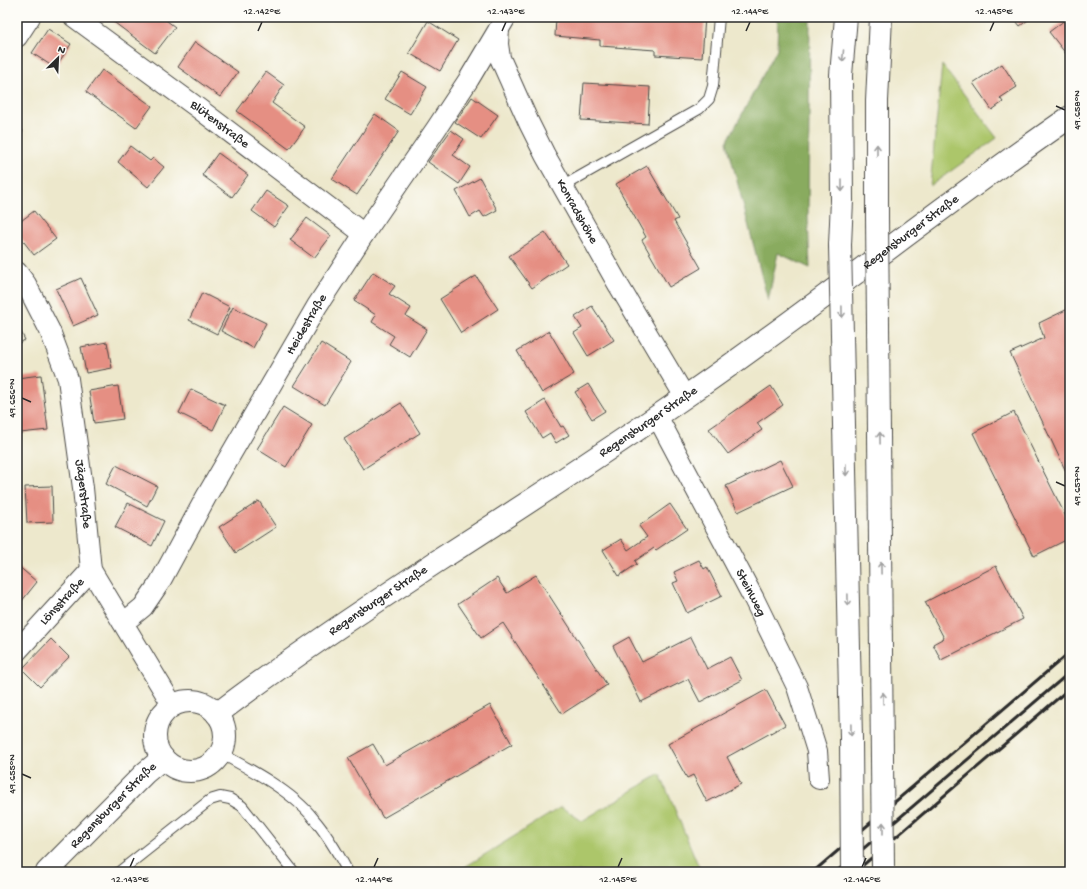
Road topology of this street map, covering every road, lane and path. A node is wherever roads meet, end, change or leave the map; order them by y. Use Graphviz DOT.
graph roads {
  1 [pos="30,17"];
  2 [pos="74,17"];
  3 [pos="719,17"];
  4 [pos="846,17"];
  5 [pos="881,17"];
  6 [pos="503,23"];
  7 [pos="17,37"];
  8 [pos="1070,117"];
  9 [pos="563,186"];
  10 [pos="364,234"];
  11 [pos="17,272"];
  12 [pos="685,397"];
  13 [pos="657,416"];
  14 [pos="91,570"];
  15 [pos="122,621"];
  16 [pos="17,651"];
  17 [pos="173,706"];
  18 [pos="217,714"];
  19 [pos="220,753"];
  20 [pos="163,758"];
  21 [pos="820,779"];
  22 [pos="883,869"];
  23 [pos="346,871"];
  24 [pos="47,872"];
  25 [pos="119,872"];
  26 [pos="294,872"];
  27 [pos="852,872"];
  1 -- 7 [label="street"];
  2 -- 10 [label="street, Blütenstraße"];
  3 -- 9 [label="lane"];
  4 -- 27 [label="main road, one-way, bridge"];
  22 -- 5 [label="main road, one-way, bridge"];
  6 -- 9 [label="street, Konradshöhe"];
  6 -- 10 [label="street, Heidestraße"];
  8 -- 12 [label="main road, Regensburger Straße"];
  9 -- 12 [label="street, Konradshöhe"];
  10 -- 15 [label="street, Heidestraße"];
  11 -- 14 [label="street, Jägerstraße"];
  12 -- 13 [label="main road, Regensburger Straße"];
  13 -- 18 [label="main road, Regensburger Straße"];
  13 -- 21 [label="street, Steinweg"];
  14 -- 15 [label="street, Jägerstraße"];
  14 -- 16 [label="street, Lönsstraße"];
  15 -- 17 [label="street, Jägerstraße"];
  17 -- 18 [label="main road"];
  17 -- 20 [label="main road"];
  18 -- 19 [label="main road"];
  19 -- 20 [label="main road"];
  19 -- 23 [label="lane"];
  20 -- 24 [label="main road, Regensburger Straße"];
  25 -- 26 [label="lane"];
}
